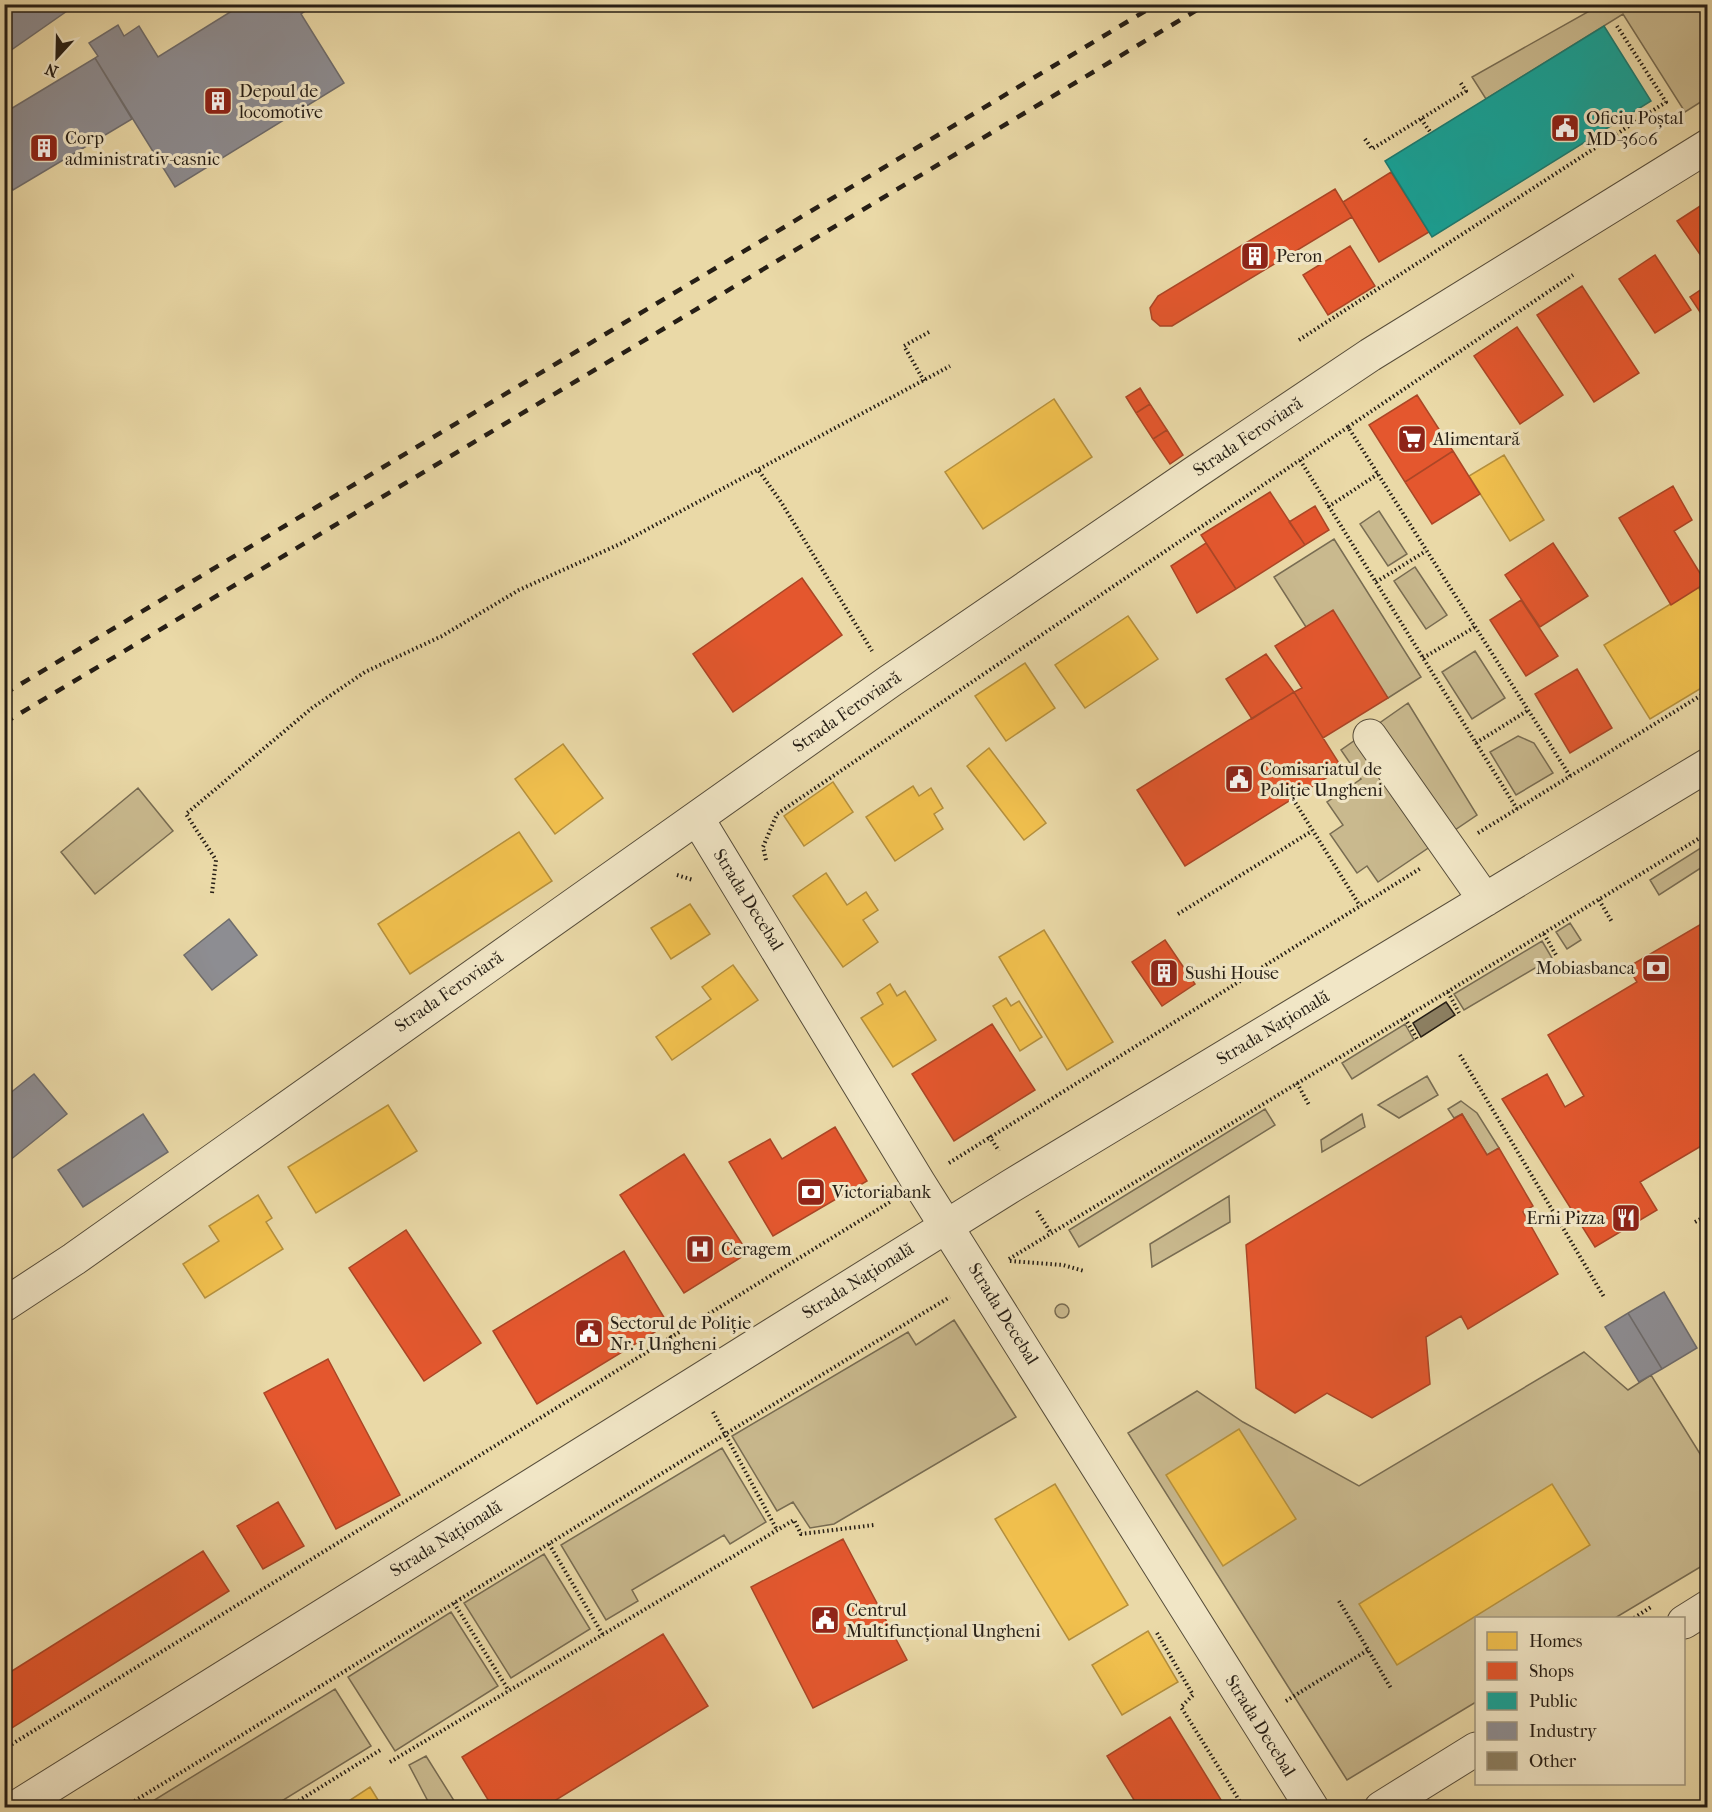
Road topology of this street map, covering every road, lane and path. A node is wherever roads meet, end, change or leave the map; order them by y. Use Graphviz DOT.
graph roads {
  1 [pos="1617,26"];
  2 [pos="1460,82"];
  3 [pos="1421,119"];
  4 [pos="1431,132"];
  5 [pos="1365,139"];
  6 [pos="1707,146"];
  7 [pos="1581,269"];
  8 [pos="928,332"];
  9 [pos="1299,340"];
  10 [pos="950,366"];
  11 [pos="924,381"];
  12 [pos="1348,427"];
  13 [pos="1300,460"];
  14 [pos="759,471"];
  15 [pos="1378,474"];
  16 [pos="1328,507"];
  17 [pos="1426,551"];
  18 [pos="1376,582"];
  19 [pos="1474,627"];
  20 [pos="1423,658"];
  21 [pos="890,681"];
  22 [pos="1707,691"];
  23 [pos="1527,711"];
  24 [pos="1370,736"];
  25 [pos="1476,743"];
  26 [pos="1707,765"];
  27 [pos="1570,776"];
  28 [pos="1293,799"];
  29 [pos="1517,809"];
  30 [pos="697,818"];
  31 [pos="1312,831"];
  32 [pos="1707,833"];
  33 [pos="1450,850"];
  34 [pos="768,864"];
  35 [pos="671,876"];
  36 [pos="700,882"];
  37 [pos="212,893"];
  38 [pos="1485,900"];
  39 [pos="1599,900"];
  40 [pos="1360,906"];
  41 [pos="1178,914"];
  42 [pos="1612,922"];
  43 [pos="1544,934"];
  44 [pos="1556,955"];
  45 [pos="1448,992"];
  46 [pos="1459,1013"];
  47 [pos="1405,1018"];
  48 [pos="1417,1039"];
  49 [pos="1460,1056"];
  50 [pos="1297,1083"];
  51 [pos="1309,1105"];
  52 [pos="941,1154"];
  53 [pos="948,1164"];
  54 [pos="919,1183"];
  55 [pos="884,1192"];
  56 [pos="890,1202"];
  57 [pos="1707,1215"];
  58 [pos="1695,1222"];
  59 [pos="948,1226"];
  60 [pos="917,1245"];
  61 [pos="1084,1272"];
  62 [pos="980,1276"];
  63 [pos="950,1297"];
  64 [pos="1605,1297"];
  65 [pos="4,1305"];
  66 [pos="957,1306"];
  67 [pos="670,1336"];
  68 [pos="698,1381"];
  69 [pos="724,1433"];
  70 [pos="874,1526"];
  71 [pos="777,1530"];
  72 [pos="549,1544"];
  73 [pos="1339,1601"];
  74 [pos="454,1603"];
  75 [pos="1707,1607"];
  76 [pos="1685,1621"];
  77 [pos="1151,1624"];
  78 [pos="603,1635"];
  79 [pos="1368,1650"];
  80 [pos="1392,1690"];
  81 [pos="509,1691"];
  82 [pos="1283,1704"];
  83 [pos="4,1749"];
  84 [pos="382,1749"];
  85 [pos="1475,1750"];
  86 [pos="390,1762"];
  87 [pos="15,1808"];
  88 [pos="123,1808"];
  89 [pos="287,1808"];
  90 [pos="1244,1808"];
  91 [pos="1312,1808"];
  92 [pos="1381,1808"];
  1 -- 9 [label="path"];
  2 -- 3 [label="path"];
  3 -- 4 [label="path"];
  3 -- 5 [label="path"];
  6 -- 21 [label="street, Strada Feroviară"];
  7 -- 12 [label="path"];
  8 -- 11 [label="path"];
  10 -- 11 [label="path"];
  11 -- 14 [label="path"];
  12 -- 13 [label="path"];
  12 -- 15 [label="path"];
  13 -- 16 [label="path"];
  13 -- 34 [label="path"];
  14 -- 21 [label="path"];
  14 -- 37 [label="path"];
  15 -- 16 [label="path"];
  15 -- 17 [label="path"];
  16 -- 18 [label="path"];
  17 -- 18 [label="path"];
  17 -- 19 [label="path"];
  18 -- 20 [label="path"];
  19 -- 20 [label="path"];
  19 -- 23 [label="path"];
  20 -- 25 [label="path"];
  21 -- 30 [label="street, Strada Feroviară"];
  22 -- 27 [label="path"];
  23 -- 25 [label="path"];
  23 -- 27 [label="path"];
  24 -- 33 [label="street"];
  25 -- 29 [label="path"];
  26 -- 38 [label="street, Strada Națională"];
  27 -- 29 [label="path"];
  28 -- 31 [label="path"];
  29 -- 33 [label="path"];
  30 -- 54 [label="street, Strada Decebal"];
  30 -- 65 [label="street, Strada Feroviară"];
  31 -- 40 [label="path"];
  31 -- 41 [label="path"];
  32 -- 39 [label="path"];
  33 -- 38 [label="street"];
  33 -- 40 [label="path"];
  35 -- 36 [label="path"];
  38 -- 59 [label="street, Strada Națională"];
  39 -- 42 [label="path"];
  39 -- 43 [label="path"];
  40 -- 53 [label="path"];
  43 -- 44 [label="path"];
  43 -- 45 [label="path"];
  45 -- 46 [label="path"];
  45 -- 47 [label="path"];
  47 -- 48 [label="path"];
  47 -- 50 [label="path"];
  49 -- 64 [label="path"];
  50 -- 51 [label="path"];
  50 -- 61 [label="path"];
  52 -- 53 [label="path"];
  53 -- 54 [label="path"];
  54 -- 56 [label="path"];
  54 -- 59 [label="street, Strada Decebal"];
  55 -- 56 [label="path"];
  56 -- 60 [label="path"];
  56 -- 67 [label="path"];
  57 -- 58 [label="path"];
  59 -- 60 [label="street, Strada Națională"];
  59 -- 62 [label="street, Strada Decebal"];
  60 -- 63 [label="path"];
  60 -- 68 [label="street, Strada Națională"];
  62 -- 63 [label="path"];
  62 -- 91 [label="street, Strada Decebal"];
  63 -- 66 [label="path"];
  63 -- 69 [label="path"];
  67 -- 68 [label="path"];
  67 -- 83 [label="path"];
  68 -- 69 [label="path"];
  68 -- 87 [label="street, Strada Națională"];
  69 -- 71 [label="path"];
  69 -- 72 [label="path"];
  70 -- 71 [label="path"];
  71 -- 78 [label="path"];
  72 -- 74 [label="path"];
  72 -- 78 [label="path"];
  73 -- 79 [label="path"];
  74 -- 81 [label="path"];
  74 -- 88 [label="path"];
  75 -- 76 [label="street"];
  77 -- 90 [label="path"];
  78 -- 81 [label="path"];
  79 -- 80 [label="path"];
  79 -- 82 [label="path"];
  81 -- 86 [label="path"];
  84 -- 89 [label="path"];
  85 -- 92 [label="street"];
}
